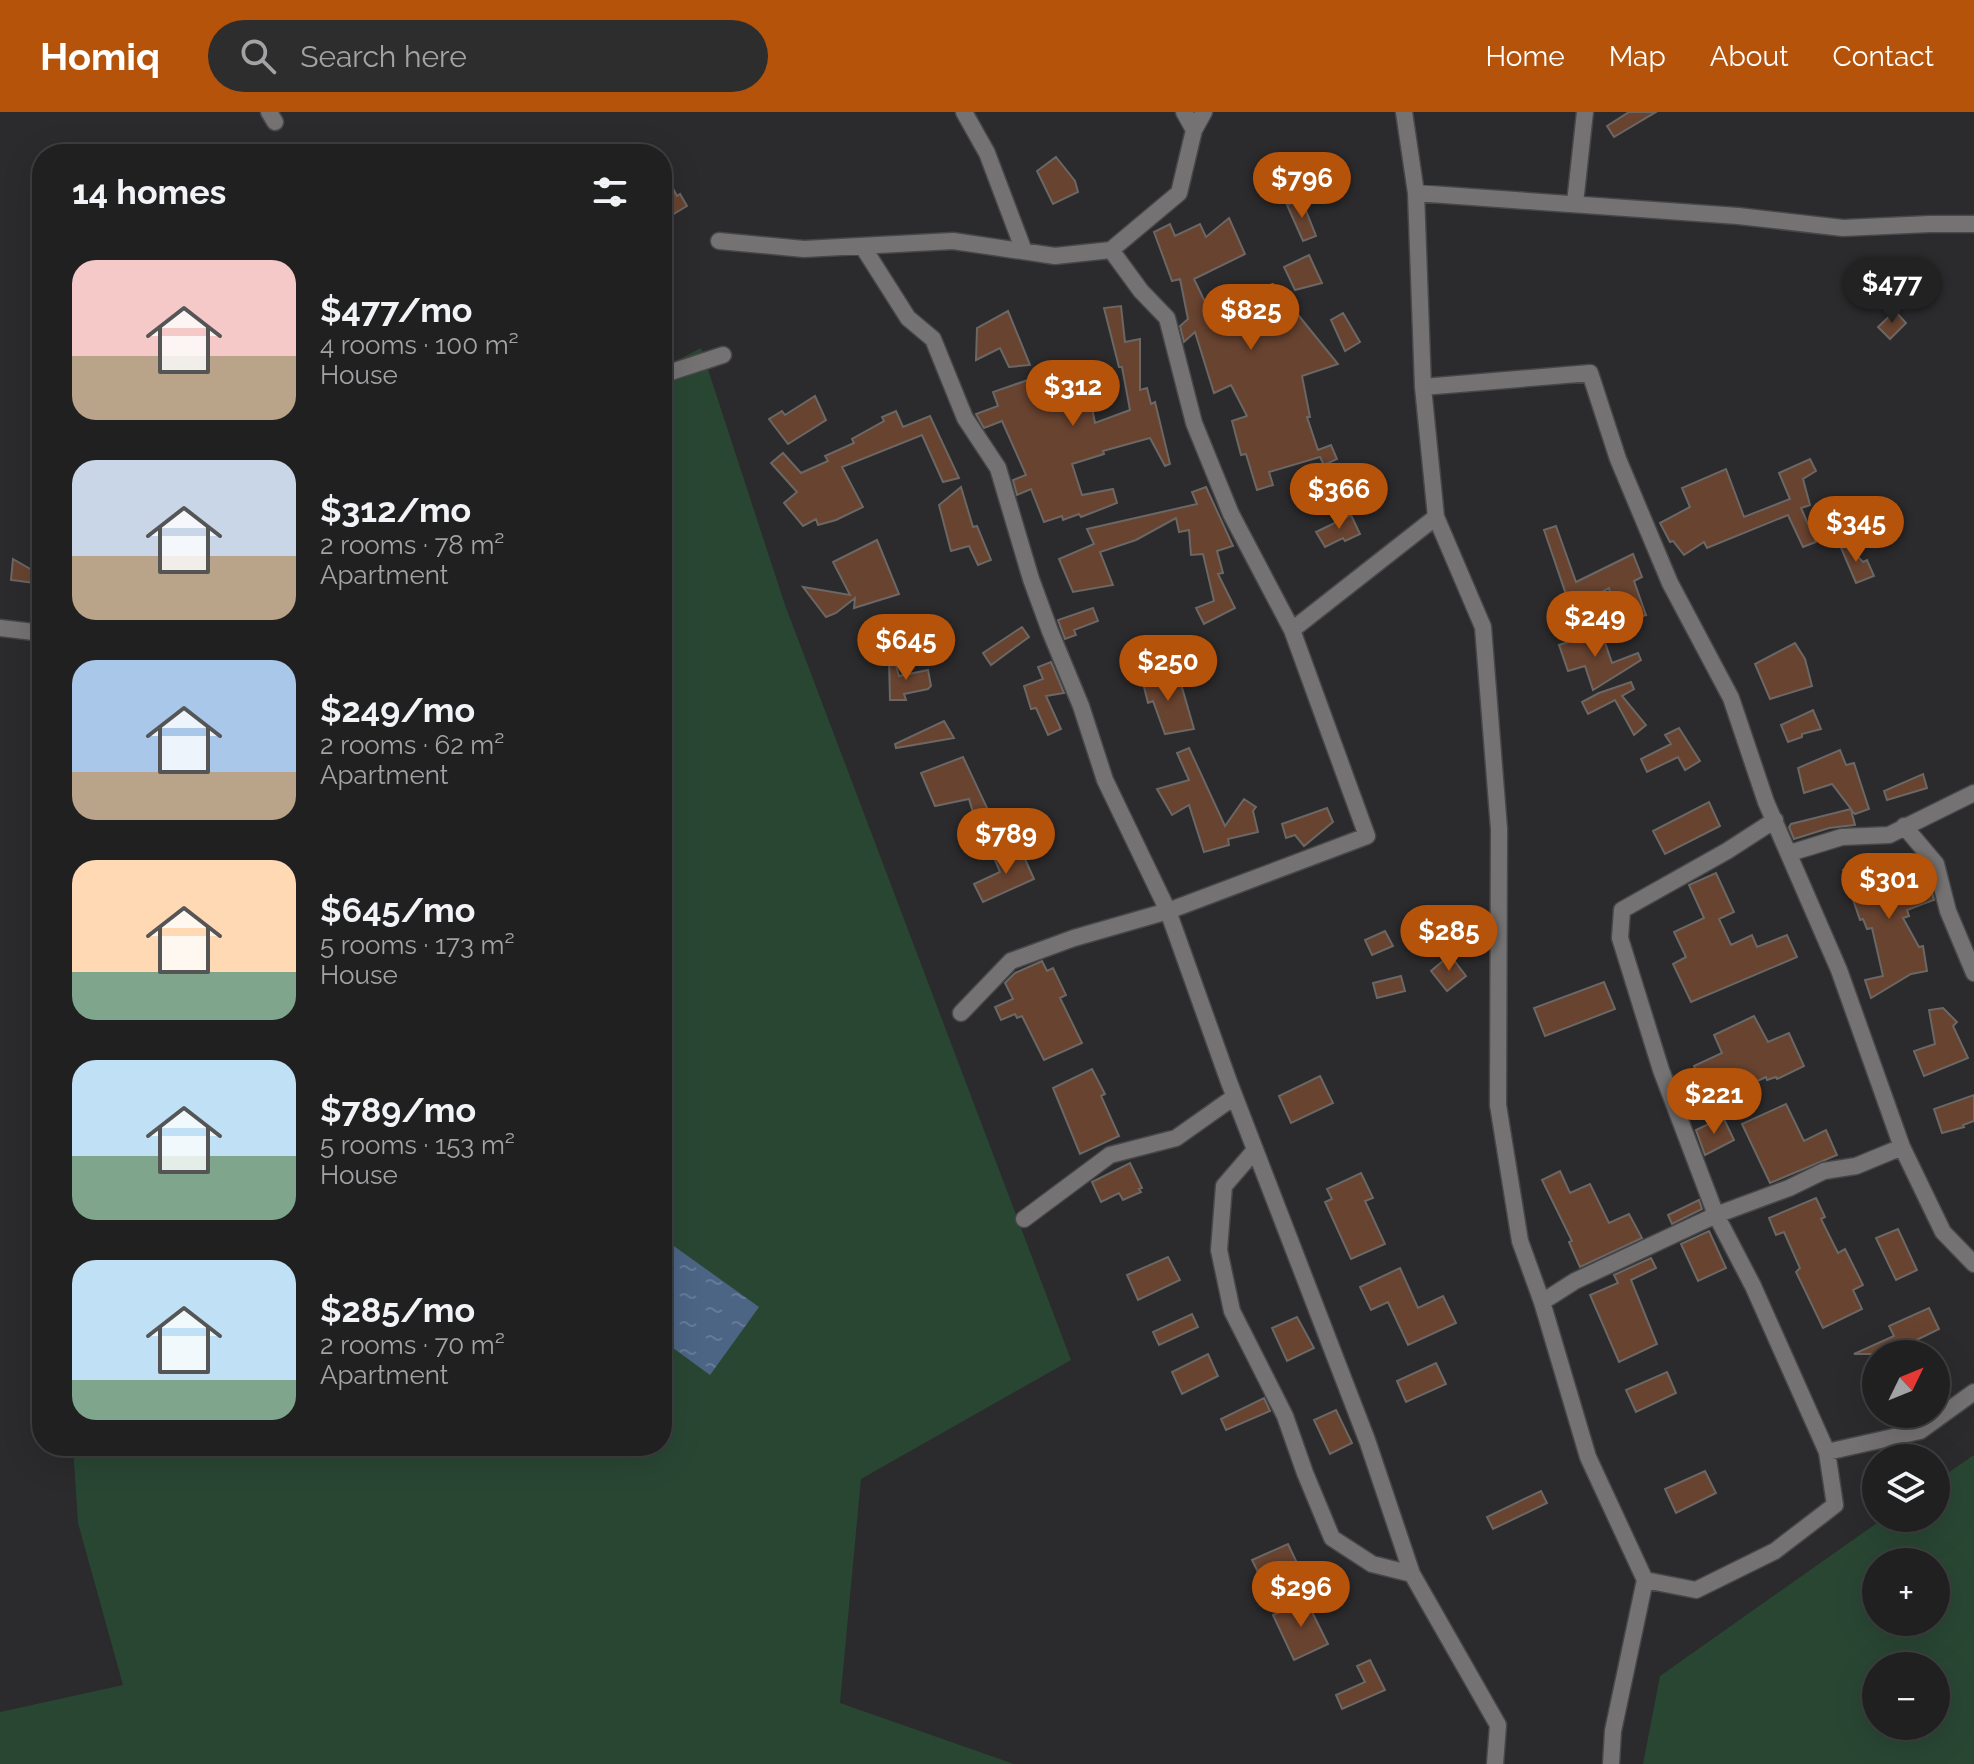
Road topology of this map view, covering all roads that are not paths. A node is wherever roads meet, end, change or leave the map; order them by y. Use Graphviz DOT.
graph roads {
  1 [pos="964,112"];
  2 [pos="1184,112"];
  3 [pos="1204,112"];
  4 [pos="1404,112"];
  5 [pos="1585,112"];
  6 [pos="1194,130"];
  7 [pos="1416,193"];
  8 [pos="1575,203"];
  9 [pos="1974,224"];
  10 [pos="719,241"];
  11 [pos="863,247"];
  12 [pos="1111,250"];
  13 [pos="1024,251"];
  14 [pos="723,355"];
  15 [pos="672,372"];
  16 [pos="1423,387"];
  17 [pos="1436,517"];
  18 [pos="0,628"];
  19 [pos="1292,630"];
  20 [pos="32,632"];
  21 [pos="1974,793"];
  22 [pos="1775,820"];
  23 [pos="1904,826"];
  24 [pos="1790,853"];
  25 [pos="1168,911"];
  26 [pos="1974,973"];
  27 [pos="961,1013"];
  28 [pos="1234,1097"];
  29 [pos="1902,1147"];
  30 [pos="1255,1150"];
  31 [pos="1716,1215"];
  32 [pos="1024,1219"];
  33 [pos="1974,1264"];
  34 [pos="1542,1302"];
  35 [pos="1974,1392"];
  36 [pos="1827,1452"];
  37 [pos="1412,1574"];
  38 [pos="1645,1580"];
  39 [pos="1495,1764"];
  40 [pos="1611,1764"];
  1 -- 13 [label="street"];
  2 -- 6 [label="street"];
  3 -- 6 [label="street"];
  4 -- 7 [label="street"];
  5 -- 8 [label="street"];
  6 -- 12 [label="street"];
  7 -- 8 [label="street"];
  7 -- 16 [label="street"];
  8 -- 9 [label="street"];
  10 -- 11 [label="street"];
  11 -- 13 [label="street"];
  11 -- 25 [label="street"];
  12 -- 13 [label="street"];
  12 -- 19 [label="street"];
  14 -- 15 [label="street"];
  16 -- 17 [label="street"];
  16 -- 22 [label="street"];
  17 -- 19 [label="street"];
  17 -- 34 [label="street"];
  18 -- 20 [label="street"];
  19 -- 25 [label="street"];
  21 -- 23 [label="street"];
  22 -- 24 [label="street"];
  22 -- 31 [label="street"];
  23 -- 24 [label="street"];
  23 -- 26 [label="street"];
  24 -- 29 [label="street"];
  25 -- 27 [label="street"];
  25 -- 28 [label="street"];
  28 -- 30 [label="street"];
  28 -- 32 [label="street"];
  29 -- 31 [label="street"];
  29 -- 33 [label="street"];
  30 -- 37 [label="street"];
  30 -- 37 [label="street"];
  31 -- 34 [label="street"];
  31 -- 36 [label="street"];
  34 -- 38 [label="street"];
  35 -- 36 [label="street"];
  36 -- 38 [label="street"];
  37 -- 39 [label="street"];
  38 -- 40 [label="street"];
}
